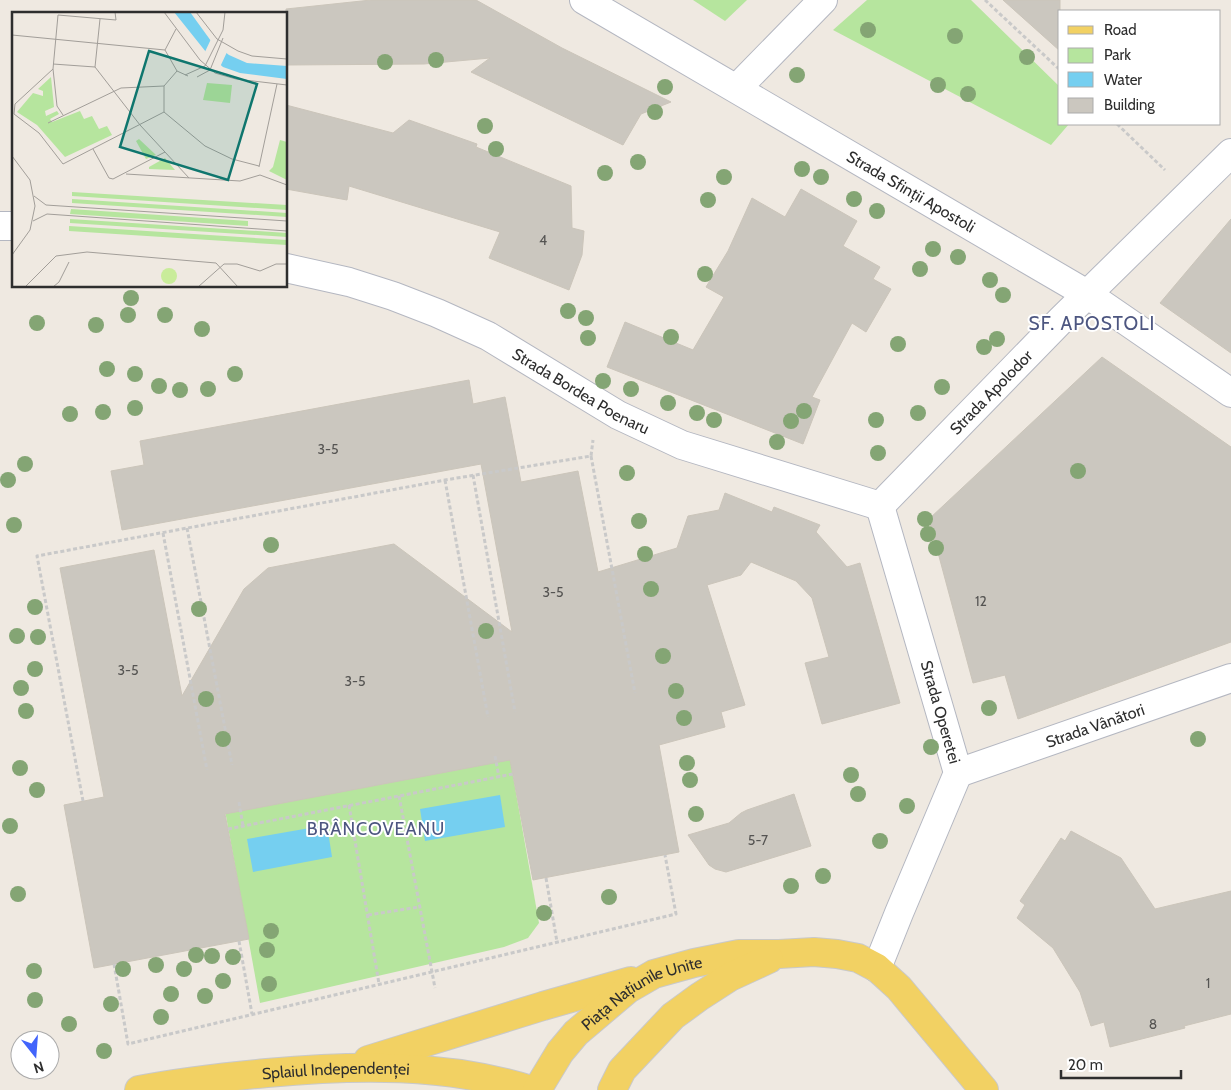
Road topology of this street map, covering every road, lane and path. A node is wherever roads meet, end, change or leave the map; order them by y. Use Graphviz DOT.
graph roads {
  1 [pos="584,0"];
  2 [pos="823,0"];
  3 [pos="985,0"];
  4 [pos="1058,68"];
  5 [pos="737,88"];
  6 [pos="1118,125"];
  7 [pos="1231,153"];
  8 [pos="1166,170"];
  9 [pos="288,268"];
  10 [pos="1087,294"];
  11 [pos="1231,393"];
  12 [pos="596,402"];
  13 [pos="591,456"];
  14 [pos="473,475"];
  15 [pos="445,480"];
  16 [pos="880,506"];
  17 [pos="187,528"];
  18 [pos="163,533"];
  19 [pos="1231,678"];
  20 [pos="635,694"];
  21 [pos="515,712"];
  22 [pos="488,717"];
  23 [pos="495,756"];
  24 [pos="232,765"];
  25 [pos="207,770"];
  26 [pos="958,773"];
  27 [pos="513,774"];
  28 [pos="499,777"];
  29 [pos="399,796"];
  30 [pos="83,801"];
  31 [pos="239,802"];
  32 [pos="349,805"];
  33 [pos="244,826"];
  34 [pos="228,828"];
  35 [pos="665,855"];
  36 [pos="546,878"];
  37 [pos="419,906"];
  38 [pos="368,915"];
  39 [pos="239,941"];
  40 [pos="557,942"];
  41 [pos="779,954"];
  42 [pos="114,964"];
  43 [pos="877,968"];
  44 [pos="431,972"];
  45 [pos="654,974"];
  46 [pos="379,984"];
  47 [pos="435,988"];
  48 [pos="252,1014"];
  49 [pos="346,1067"];
  50 [pos="139,1090"];
  51 [pos="530,1090"];
  52 [pos="537,1090"];
  53 [pos="612,1090"];
  54 [pos="984,1090"];
  1 -- 5 [label="street, Strada Sfinții Apostoli"];
  2 -- 5 [label="street"];
  3 -- 4 [label="path"];
  5 -- 10 [label="street, Strada Sfinții Apostoli"];
  6 -- 8 [label="path"];
  7 -- 10 [label="street, Strada Apolodor"];
  9 -- 12 [label="street, Strada Bordea Poenaru"];
  10 -- 11 [label="street, Strada Sfinții Apostoli"];
  10 -- 16 [label="street, Strada Apolodor"];
  12 -- 13 [label="path"];
  12 -- 16 [label="street, Strada Bordea Poenaru"];
  13 -- 14 [label="path"];
  13 -- 20 [label="path"];
  14 -- 15 [label="path"];
  14 -- 21 [label="path"];
  15 -- 17 [label="path"];
  15 -- 22 [label="path"];
  16 -- 26 [label="street, Strada Operetei"];
  17 -- 18 [label="path"];
  17 -- 24 [label="path"];
  18 -- 25 [label="path"];
  18 -- 30 [label="path"];
  19 -- 26 [label="street, Strada Vânători"];
  23 -- 28 [label="path"];
  26 -- 43 [label="street, Strada Operetei"];
  27 -- 28 [label="path"];
  28 -- 29 [label="path"];
  29 -- 32 [label="path"];
  29 -- 37 [label="path"];
  31 -- 33 [label="path"];
  32 -- 33 [label="path"];
  32 -- 38 [label="path"];
  33 -- 34 [label="path"];
  35 -- 40 [label="path"];
  36 -- 40 [label="path"];
  37 -- 38 [label="path"];
  37 -- 44 [label="path"];
  38 -- 46 [label="path"];
  39 -- 48 [label="path"];
  40 -- 44 [label="path"];
  41 -- 43 [label="main road, Piața Națiunile Unite"];
  41 -- 45 [label="main road, Piața Națiunile Unite"];
  41 -- 53 [label="main road, Piața Națiunile Unite"];
  42 -- 48 [label="path"];
  43 -- 54 [label="main road, Piața Națiunile Unite"];
  44 -- 46 [label="path"];
  44 -- 47 [label="path"];
  45 -- 49 [label="main road"];
  45 -- 52 [label="main road, Piața Națiunile Unite"];
  46 -- 48 [label="path"];
  49 -- 50 [label="main road, Splaiul Independenței"];
  49 -- 51 [label="main road, Splaiul Independenței"];
}
